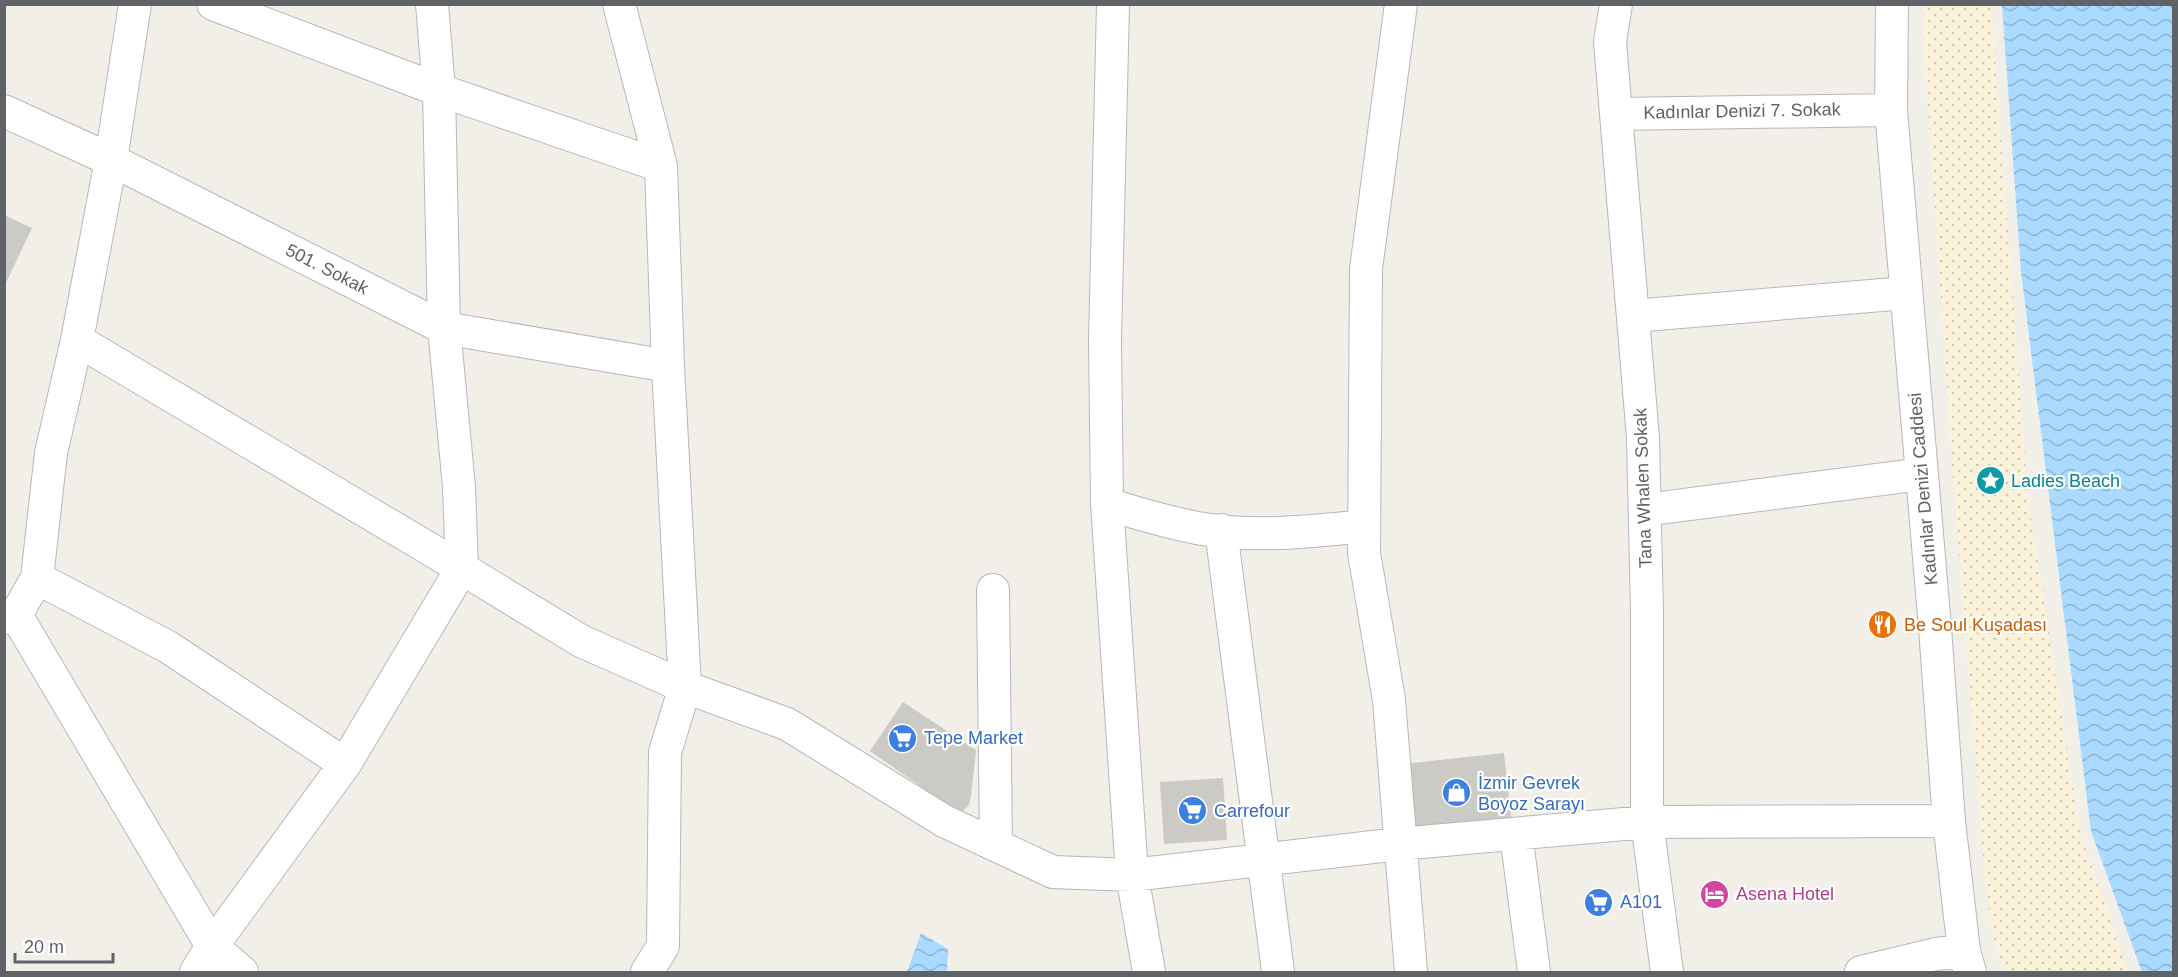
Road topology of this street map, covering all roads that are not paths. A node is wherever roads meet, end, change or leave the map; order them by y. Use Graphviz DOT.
graph roads {
  1 [pos="135,4"];
  2 [pos="213,4"];
  3 [pos="432,4"];
  4 [pos="619,4"];
  5 [pos="1113,4"];
  6 [pos="1401,4"];
  7 [pos="1616,4"];
  8 [pos="1892,4"];
  9 [pos="440,90"];
  10 [pos="1880,110"];
  11 [pos="4,111"];
  12 [pos="1616,114"];
  13 [pos="111,160"];
  14 [pos="661,166"];
  15 [pos="1897,294"];
  16 [pos="1633,316"];
  17 [pos="444,328"];
  18 [pos="77,340"];
  19 [pos="668,366"];
  20 [pos="1916,475"];
  21 [pos="1107,504"];
  22 [pos="1645,510"];
  23 [pos="1364,526"];
  24 [pos="1221,530"];
  25 [pos="462,568"];
  26 [pos="36,578"];
  27 [pos="993,590"];
  28 [pos="10,616"];
  29 [pos="685,687"];
  30 [pos="345,764"];
  31 [pos="1647,822"];
  32 [pos="1936,822"];
  33 [pos="1516,834"];
  34 [pos="1399,844"];
  35 [pos="996,845"];
  36 [pos="1263,860"];
  37 [pos="1132,875"];
  38 [pos="212,946"];
  39 [pos="1957,959"];
  40 [pos="196,972"];
  41 [pos="242,972"];
  42 [pos="647,972"];
  43 [pos="1149,972"];
  44 [pos="1278,972"];
  45 [pos="1411,972"];
  46 [pos="1534,972"];
  47 [pos="1667,972"];
  48 [pos="1861,972"];
  1 -- 13 [label="street"];
  2 -- 9 [label="street"];
  3 -- 9 [label="street"];
  4 -- 14 [label="street"];
  5 -- 21 [label="street"];
  6 -- 23 [label="street"];
  7 -- 12 [label="street, Tana Whalen Sokak"];
  8 -- 10 [label="street, Kadınlar Denizi Caddesi"];
  9 -- 14 [label="street"];
  9 -- 17 [label="street"];
  10 -- 12 [label="street, Kadınlar Denizi 7. Sokak"];
  10 -- 15 [label="street, Kadınlar Denizi Caddesi"];
  11 -- 13 [label="street, 501. Sokak"];
  12 -- 16 [label="street, Tana Whalen Sokak"];
  13 -- 17 [label="street, 501. Sokak"];
  13 -- 18 [label="street"];
  14 -- 19 [label="street"];
  15 -- 16 [label="street"];
  15 -- 20 [label="street, Kadınlar Denizi Caddesi"];
  16 -- 22 [label="street, Tana Whalen Sokak"];
  17 -- 19 [label="street, 501. Sokak"];
  17 -- 25 [label="street"];
  18 -- 25 [label="street"];
  18 -- 26 [label="street"];
  19 -- 29 [label="street"];
  20 -- 22 [label="street"];
  20 -- 32 [label="street, Kadınlar Denizi Caddesi"];
  21 -- 24 [label="street"];
  21 -- 37 [label="street"];
  22 -- 31 [label="street, Tana Whalen Sokak"];
  23 -- 24 [label="street"];
  23 -- 34 [label="street"];
  24 -- 36 [label="street"];
  25 -- 29 [label="street"];
  25 -- 30 [label="street"];
  26 -- 28 [label="street"];
  26 -- 30 [label="street"];
  27 -- 35 [label="street"];
  28 -- 38 [label="street"];
  29 -- 35 [label="street"];
  29 -- 42 [label="street"];
  30 -- 38 [label="street"];
  31 -- 32 [label="street"];
  31 -- 33 [label="street"];
  31 -- 47 [label="street, Tana Whalen Sokak"];
  32 -- 39 [label="street, Kadınlar Denizi Caddesi"];
  33 -- 34 [label="street"];
  33 -- 46 [label="street"];
  34 -- 36 [label="street"];
  34 -- 45 [label="street"];
  35 -- 37 [label="street"];
  36 -- 37 [label="street"];
  36 -- 44 [label="street"];
  37 -- 43 [label="street"];
  38 -- 40 [label="street"];
  38 -- 41 [label="street"];
  39 -- 48 [label="street"];
}
